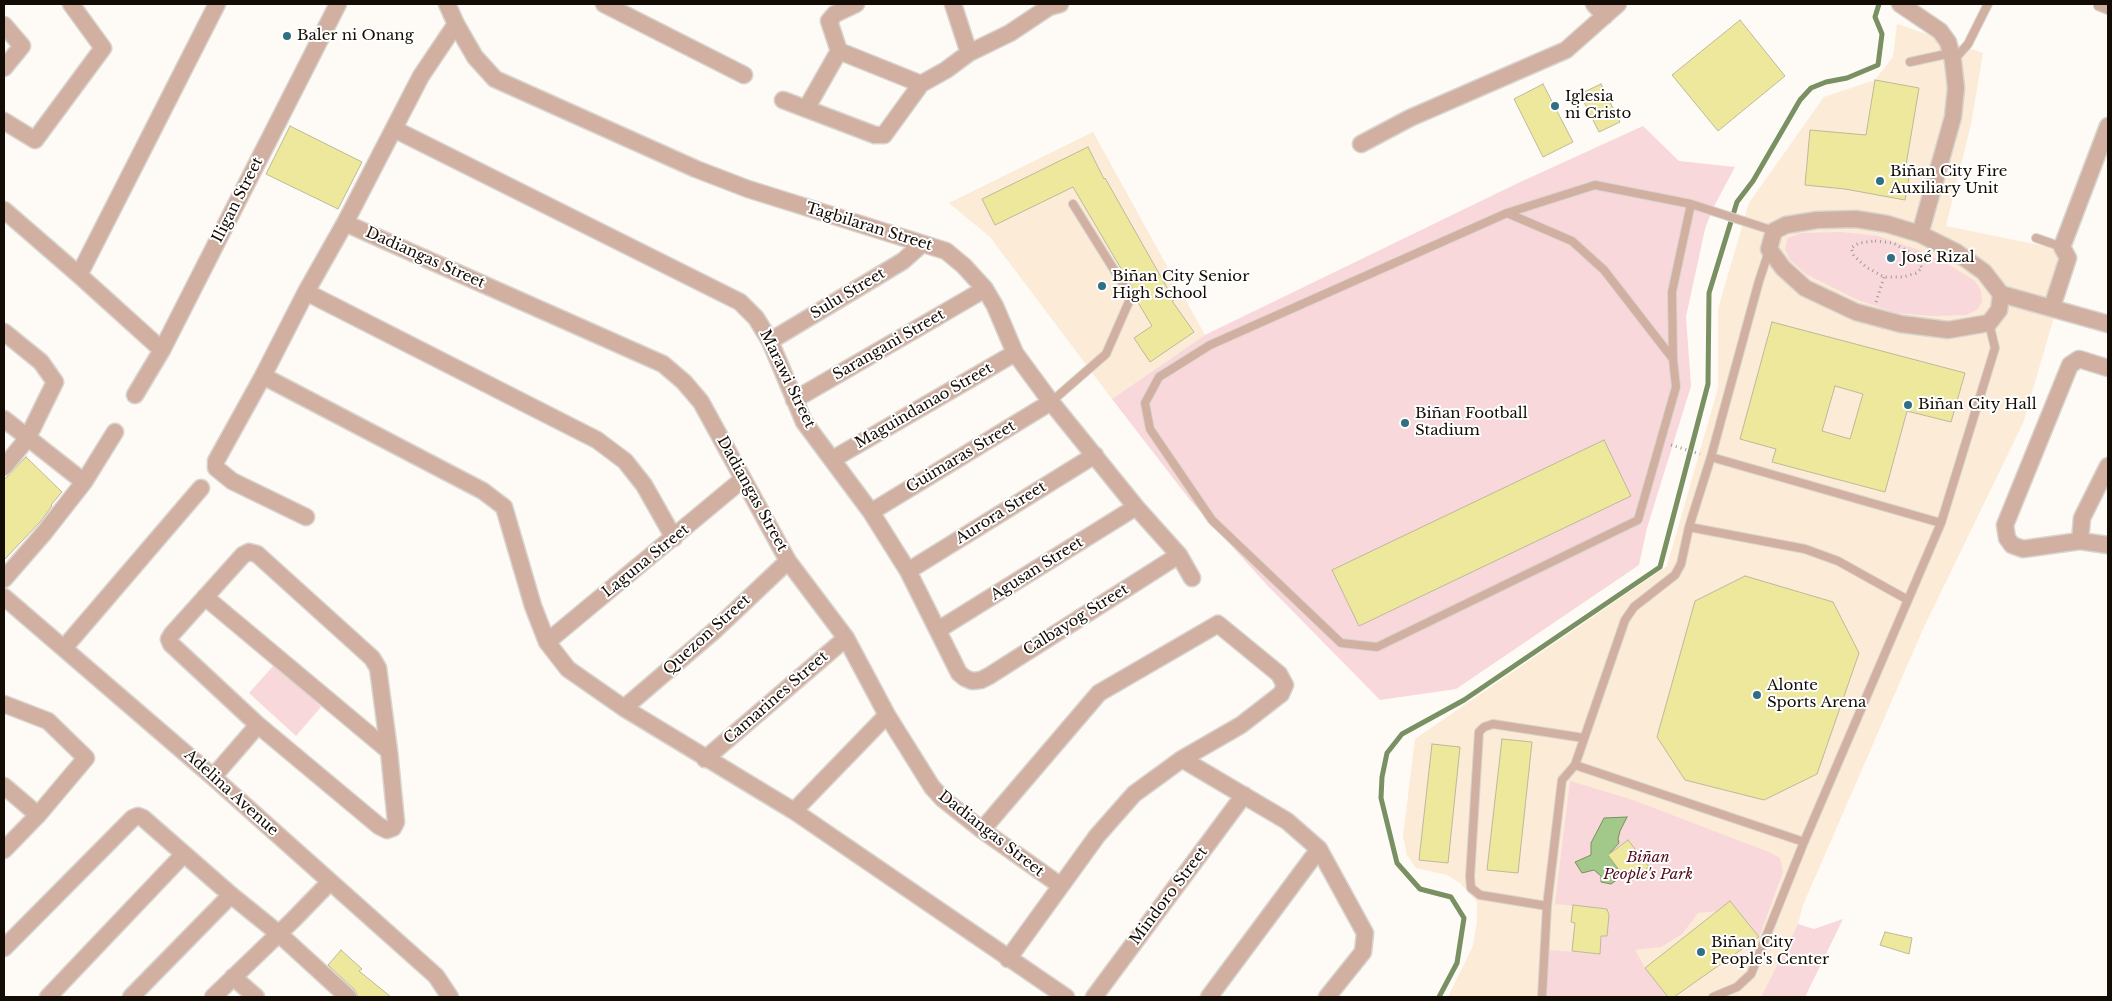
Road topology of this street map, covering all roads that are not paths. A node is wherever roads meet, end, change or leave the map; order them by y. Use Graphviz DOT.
graph roads {
  1 [pos="71,4"];
  2 [pos="217,4"];
  3 [pos="338,4"];
  4 [pos="447,4"];
  5 [pos="604,4"];
  6 [pos="856,4"];
  7 [pos="954,4"];
  8 [pos="1060,4"];
  9 [pos="1594,4"];
  10 [pos="1618,4"];
  11 [pos="1901,4"];
  12 [pos="1988,4"];
  13 [pos="2098,6"];
  14 [pos="2108,10"];
  15 [pos="1605,16"];
  16 [pos="456,24"];
  17 [pos="4,25"];
  18 [pos="839,51"];
  19 [pos="969,52"];
  20 [pos="1952,57"];
  21 [pos="1910,62"];
  22 [pos="4,68"];
  23 [pos="744,75"];
  24 [pos="921,84"];
  25 [pos="783,100"];
  26 [pos="806,109"];
  27 [pos="4,121"];
  28 [pos="2108,126"];
  29 [pos="394,129"];
  30 [pos="1361,144"];
  31 [pos="1073,204"];
  32 [pos="1691,204"];
  33 [pos="4,210"];
  34 [pos="1507,213"];
  35 [pos="345,223"];
  36 [pos="1774,231"];
  37 [pos="1920,234"];
  38 [pos="2036,238"];
  39 [pos="922,244"];
  40 [pos="2062,247"];
  41 [pos="1769,249"];
  42 [pos="79,275"];
  43 [pos="985,289"];
  44 [pos="306,292"];
  45 [pos="2001,294"];
  46 [pos="2052,308"];
  47 [pos="1989,323"];
  48 [pos="2108,324"];
  49 [pos="4,332"];
  50 [pos="770,340"];
  51 [pos="162,350"];
  52 [pos="1015,352"];
  53 [pos="1673,359"];
  54 [pos="2108,368"];
  55 [pos="263,376"];
  56 [pos="135,395"];
  57 [pos="794,400"];
  58 [pos="1051,402"];
  59 [pos="4,419"];
  60 [pos="115,432"];
  61 [pos="28,439"];
  62 [pos="1094,455"];
  63 [pos="1711,457"];
  64 [pos="833,459"];
  65 [pos="2108,466"];
  66 [pos="4,467"];
  67 [pos="743,479"];
  68 [pos="84,482"];
  69 [pos="201,488"];
  70 [pos="1136,507"];
  71 [pos="871,512"];
  72 [pos="306,517"];
  73 [pos="1941,523"];
  74 [pos="1689,527"];
  75 [pos="674,538"];
  76 [pos="2080,542"];
  77 [pos="2108,546"];
  78 [pos="1179,555"];
  79 [pos="788,561"];
  80 [pos="908,571"];
  81 [pos="1192,578"];
  82 [pos="4,579"];
  83 [pos="4,597"];
  84 [pos="205,597"];
  85 [pos="1908,600"];
  86 [pos="938,630"];
  87 [pos="846,638"];
  88 [pos="547,642"];
  89 [pos="64,648"];
  90 [pos="972,682"];
  91 [pos="4,704"];
  92 [pos="624,708"];
  93 [pos="888,715"];
  94 [pos="258,725"];
  95 [pos="1584,738"];
  96 [pos="389,750"];
  97 [pos="705,759"];
  98 [pos="1182,759"];
  99 [pos="1575,765"];
  100 [pos="213,777"];
  101 [pos="4,786"];
  102 [pos="1244,795"];
  103 [pos="794,811"];
  104 [pos="38,814"];
  105 [pos="982,830"];
  106 [pos="1804,842"];
  107 [pos="1320,849"];
  108 [pos="4,850"];
  109 [pos="184,854"];
  110 [pos="330,882"];
  111 [pos="1061,886"];
  112 [pos="231,895"];
  113 [pos="1547,906"];
  114 [pos="278,933"];
  115 [pos="4,948"];
  116 [pos="1008,959"];
  117 [pos="233,977"];
  118 [pos="48,997"];
  119 [pos="131,997"];
  120 [pos="213,997"];
  121 [pos="256,997"];
  122 [pos="348,997"];
  123 [pos="450,997"];
  124 [pos="1066,997"];
  125 [pos="1094,997"];
  126 [pos="1209,997"];
  127 [pos="1327,997"];
  128 [pos="1542,997"];
  129 [pos="1713,997"];
  1 -- 27 [label="street"];
  2 -- 42 [label="street"];
  3 -- 51 [label="street, Iligan Street"];
  4 -- 16 [label="street, Tagbilaran Street"];
  5 -- 23 [label="street"];
  6 -- 18 [label="street"];
  7 -- 19 [label="street"];
  8 -- 19 [label="street"];
  9 -- 15 [label="street"];
  10 -- 15 [label="street"];
  11 -- 20 [label="street"];
  12 -- 20 [label="lane"];
  13 -- 14 [label="lane"];
  15 -- 30 [label="street"];
  16 -- 29 [label="street"];
  16 -- 39 [label="street, Tagbilaran Street"];
  17 -- 22 [label="street"];
  18 -- 24 [label="street"];
  18 -- 26 [label="street"];
  19 -- 24 [label="street"];
  20 -- 21 [label="lane"];
  20 -- 37 [label="street"];
  24 -- 26 [label="street"];
  25 -- 26 [label="street"];
  28 -- 40 [label="street"];
  29 -- 35 [label="street"];
  29 -- 50 [label="street, Marawi Street"];
  31 -- 58 [label="lane"];
  32 -- 34 [label="lane"];
  32 -- 36 [label="lane"];
  32 -- 53 [label="lane"];
  33 -- 42 [label="street"];
  34 -- 53 [label="lane"];
  34 -- 53 [label="lane"];
  35 -- 44 [label="street"];
  35 -- 67 [label="street, Dadiangas Street"];
  36 -- 37 [label="street"];
  36 -- 41 [label="street"];
  37 -- 45 [label="street"];
  38 -- 40 [label="lane"];
  39 -- 43 [label="street, Tagbilaran Street"];
  39 -- 50 [label="street, Sulu Street"];
  40 -- 46 [label="street"];
  41 -- 47 [label="street"];
  41 -- 63 [label="lane"];
  42 -- 51 [label="street"];
  43 -- 52 [label="street, Tagbilaran Street"];
  43 -- 57 [label="street, Sarangani Street"];
  44 -- 55 [label="street"];
  44 -- 75 [label="street"];
  45 -- 46 [label="street"];
  45 -- 47 [label="street"];
  46 -- 48 [label="street"];
  47 -- 73 [label="lane"];
  49 -- 61 [label="street"];
  50 -- 57 [label="street, Marawi Street"];
  51 -- 56 [label="street, Iligan Street"];
  52 -- 58 [label="street, Tagbilaran Street"];
  52 -- 64 [label="street, Maguindanao Street"];
  54 -- 76 [label="street"];
  55 -- 72 [label="street"];
  55 -- 88 [label="street"];
  57 -- 64 [label="street, Marawi Street"];
  58 -- 62 [label="street, Tagbilaran Street"];
  58 -- 71 [label="street, Guimaras Street"];
  59 -- 61 [label="street"];
  60 -- 68 [label="street"];
  61 -- 66 [label="street"];
  61 -- 68 [label="street"];
  62 -- 70 [label="street, Tagbilaran Street"];
  62 -- 80 [label="street, Aurora Street"];
  63 -- 73 [label="lane"];
  63 -- 74 [label="lane"];
  64 -- 71 [label="street, Marawi Street"];
  65 -- 76 [label="street"];
  67 -- 75 [label="street, Laguna Street"];
  67 -- 79 [label="street, Dadiangas Street"];
  68 -- 82 [label="street"];
  69 -- 89 [label="street"];
  70 -- 78 [label="street, Tagbilaran Street"];
  70 -- 86 [label="street, Agusan Street"];
  71 -- 80 [label="street, Marawi Street"];
  73 -- 85 [label="lane"];
  74 -- 85 [label="lane"];
  74 -- 95 [label="lane"];
  75 -- 88 [label="street, Laguna Street"];
  76 -- 77 [label="street"];
  78 -- 81 [label="street, Tagbilaran Street"];
  78 -- 90 [label="street, Calbayog Street"];
  79 -- 87 [label="street, Dadiangas Street"];
  79 -- 92 [label="street, Quezon Street"];
  80 -- 86 [label="street, Marawi Street"];
  83 -- 89 [label="street, Adelina Avenue"];
  84 -- 94 [label="street"];
  84 -- 96 [label="street"];
  84 -- 96 [label="street"];
  85 -- 106 [label="lane"];
  86 -- 90 [label="street, Marawi Street"];
  87 -- 93 [label="street, Dadiangas Street"];
  87 -- 97 [label="street, Camarines Street"];
  88 -- 92 [label="street"];
  89 -- 100 [label="street, Adelina Avenue"];
  91 -- 104 [label="street"];
  92 -- 97 [label="street"];
  93 -- 103 [label="street"];
  93 -- 105 [label="street, Dadiangas Street"];
  94 -- 96 [label="street"];
  94 -- 100 [label="street"];
  95 -- 99 [label="lane"];
  95 -- 113 [label="lane"];
  97 -- 103 [label="street"];
  98 -- 102 [label="street"];
  98 -- 105 [label="street"];
  98 -- 111 [label="street"];
  99 -- 106 [label="lane"];
  99 -- 113 [label="lane"];
  100 -- 110 [label="street, Adelina Avenue"];
  101 -- 104 [label="street"];
  102 -- 107 [label="street"];
  102 -- 125 [label="street, Mindoro Street"];
  103 -- 116 [label="street"];
  104 -- 108 [label="street"];
  105 -- 111 [label="street, Dadiangas Street"];
  106 -- 129 [label="lane"];
  107 -- 126 [label="street"];
  107 -- 127 [label="street"];
  109 -- 112 [label="street"];
  109 -- 115 [label="street"];
  109 -- 118 [label="street"];
  110 -- 114 [label="street"];
  110 -- 123 [label="street, Adelina Avenue"];
  111 -- 116 [label="street"];
  112 -- 114 [label="street"];
  112 -- 119 [label="street"];
  113 -- 128 [label="lane"];
  114 -- 117 [label="street"];
  114 -- 122 [label="street"];
  116 -- 124 [label="street"];
  117 -- 120 [label="street"];
  117 -- 121 [label="street"];
}
